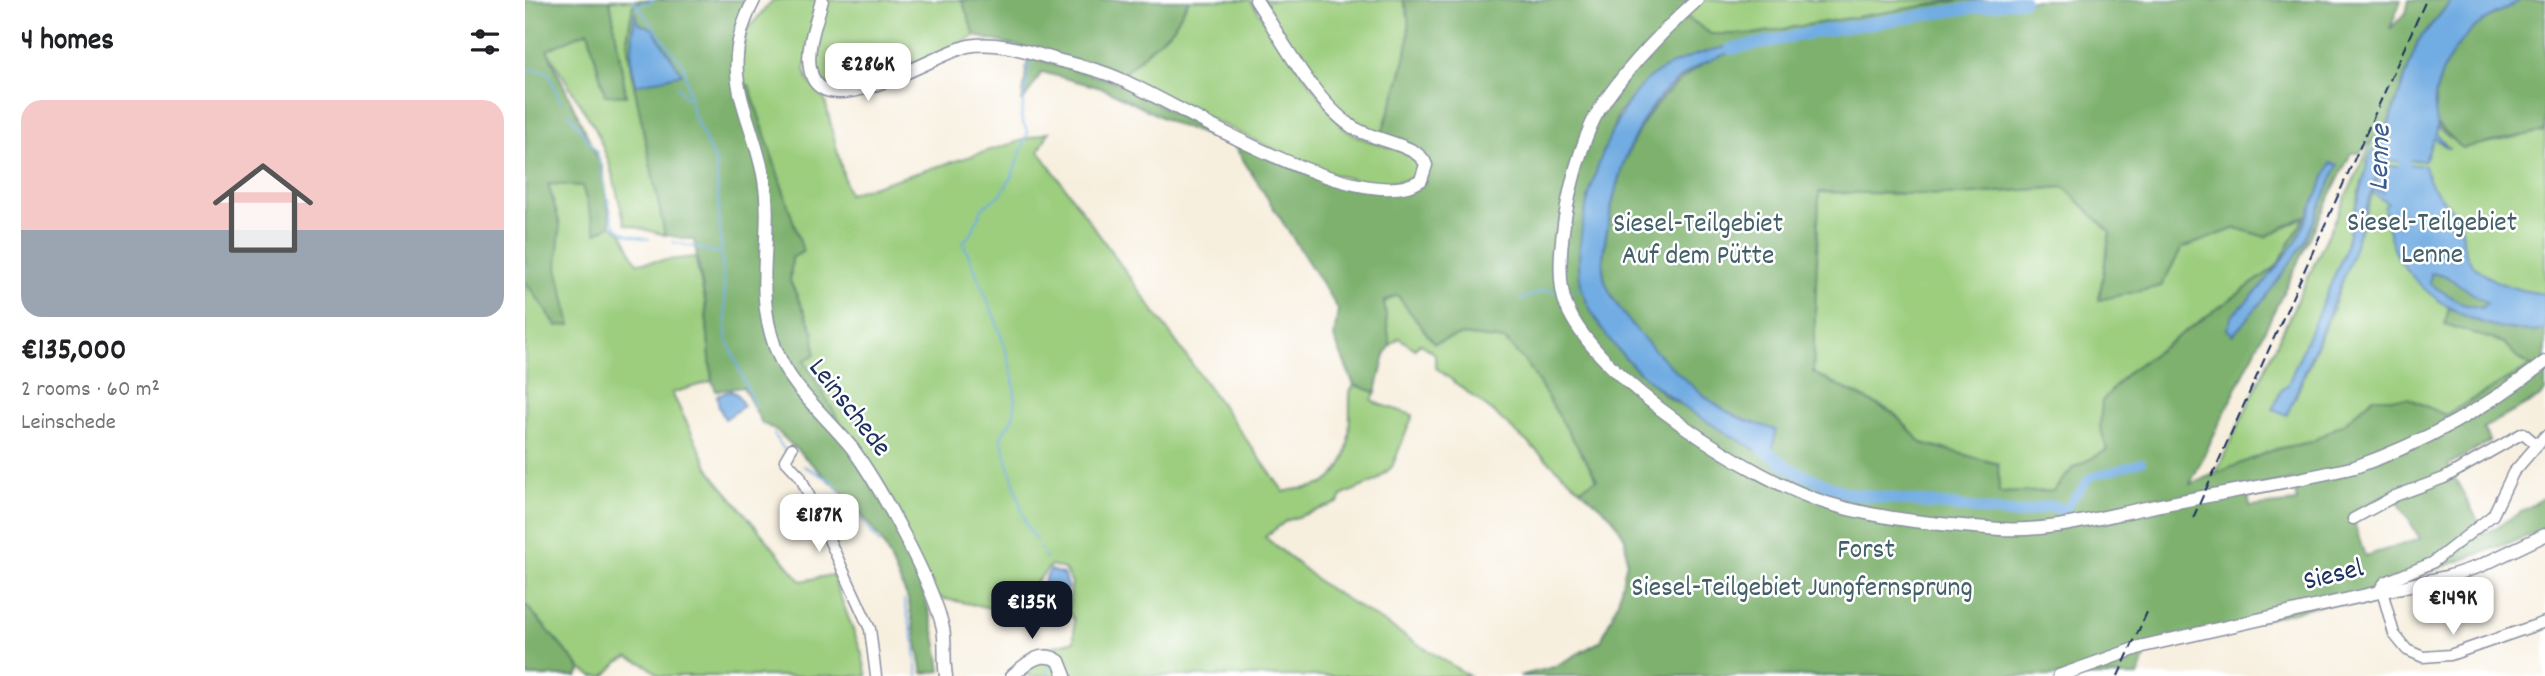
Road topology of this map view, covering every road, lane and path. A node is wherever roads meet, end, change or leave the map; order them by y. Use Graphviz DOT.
graph roads {
  1 [pos="754,0"];
  2 [pos="822,0"];
  3 [pos="1256,0"];
  4 [pos="1697,0"];
  5 [pos="2545,362"];
  6 [pos="2545,436"];
  7 [pos="2536,444"];
  8 [pos="792,448"];
  9 [pos="2353,519"];
  10 [pos="2545,535"];
  11 [pos="2382,594"];
  12 [pos="2545,622"];
  13 [pos="876,676"];
  14 [pos="946,676"];
  15 [pos="1012,676"];
  16 [pos="1065,676"];
  17 [pos="2059,676"];
  1 -- 14 [label="main road, Leinschede"];
  2 -- 3 [label="main road"];
  4 -- 5 [label="main road"];
  6 -- 7 [label="street, Siesel"];
  7 -- 9 [label="street, Siesel"];
  7 -- 11 [label="street, Siesel"];
  8 -- 13 [label="street"];
  10 -- 11 [label="main road"];
  11 -- 12 [label="street"];
  11 -- 17 [label="main road, Siesel"];
  15 -- 16 [label="main road"];
}
